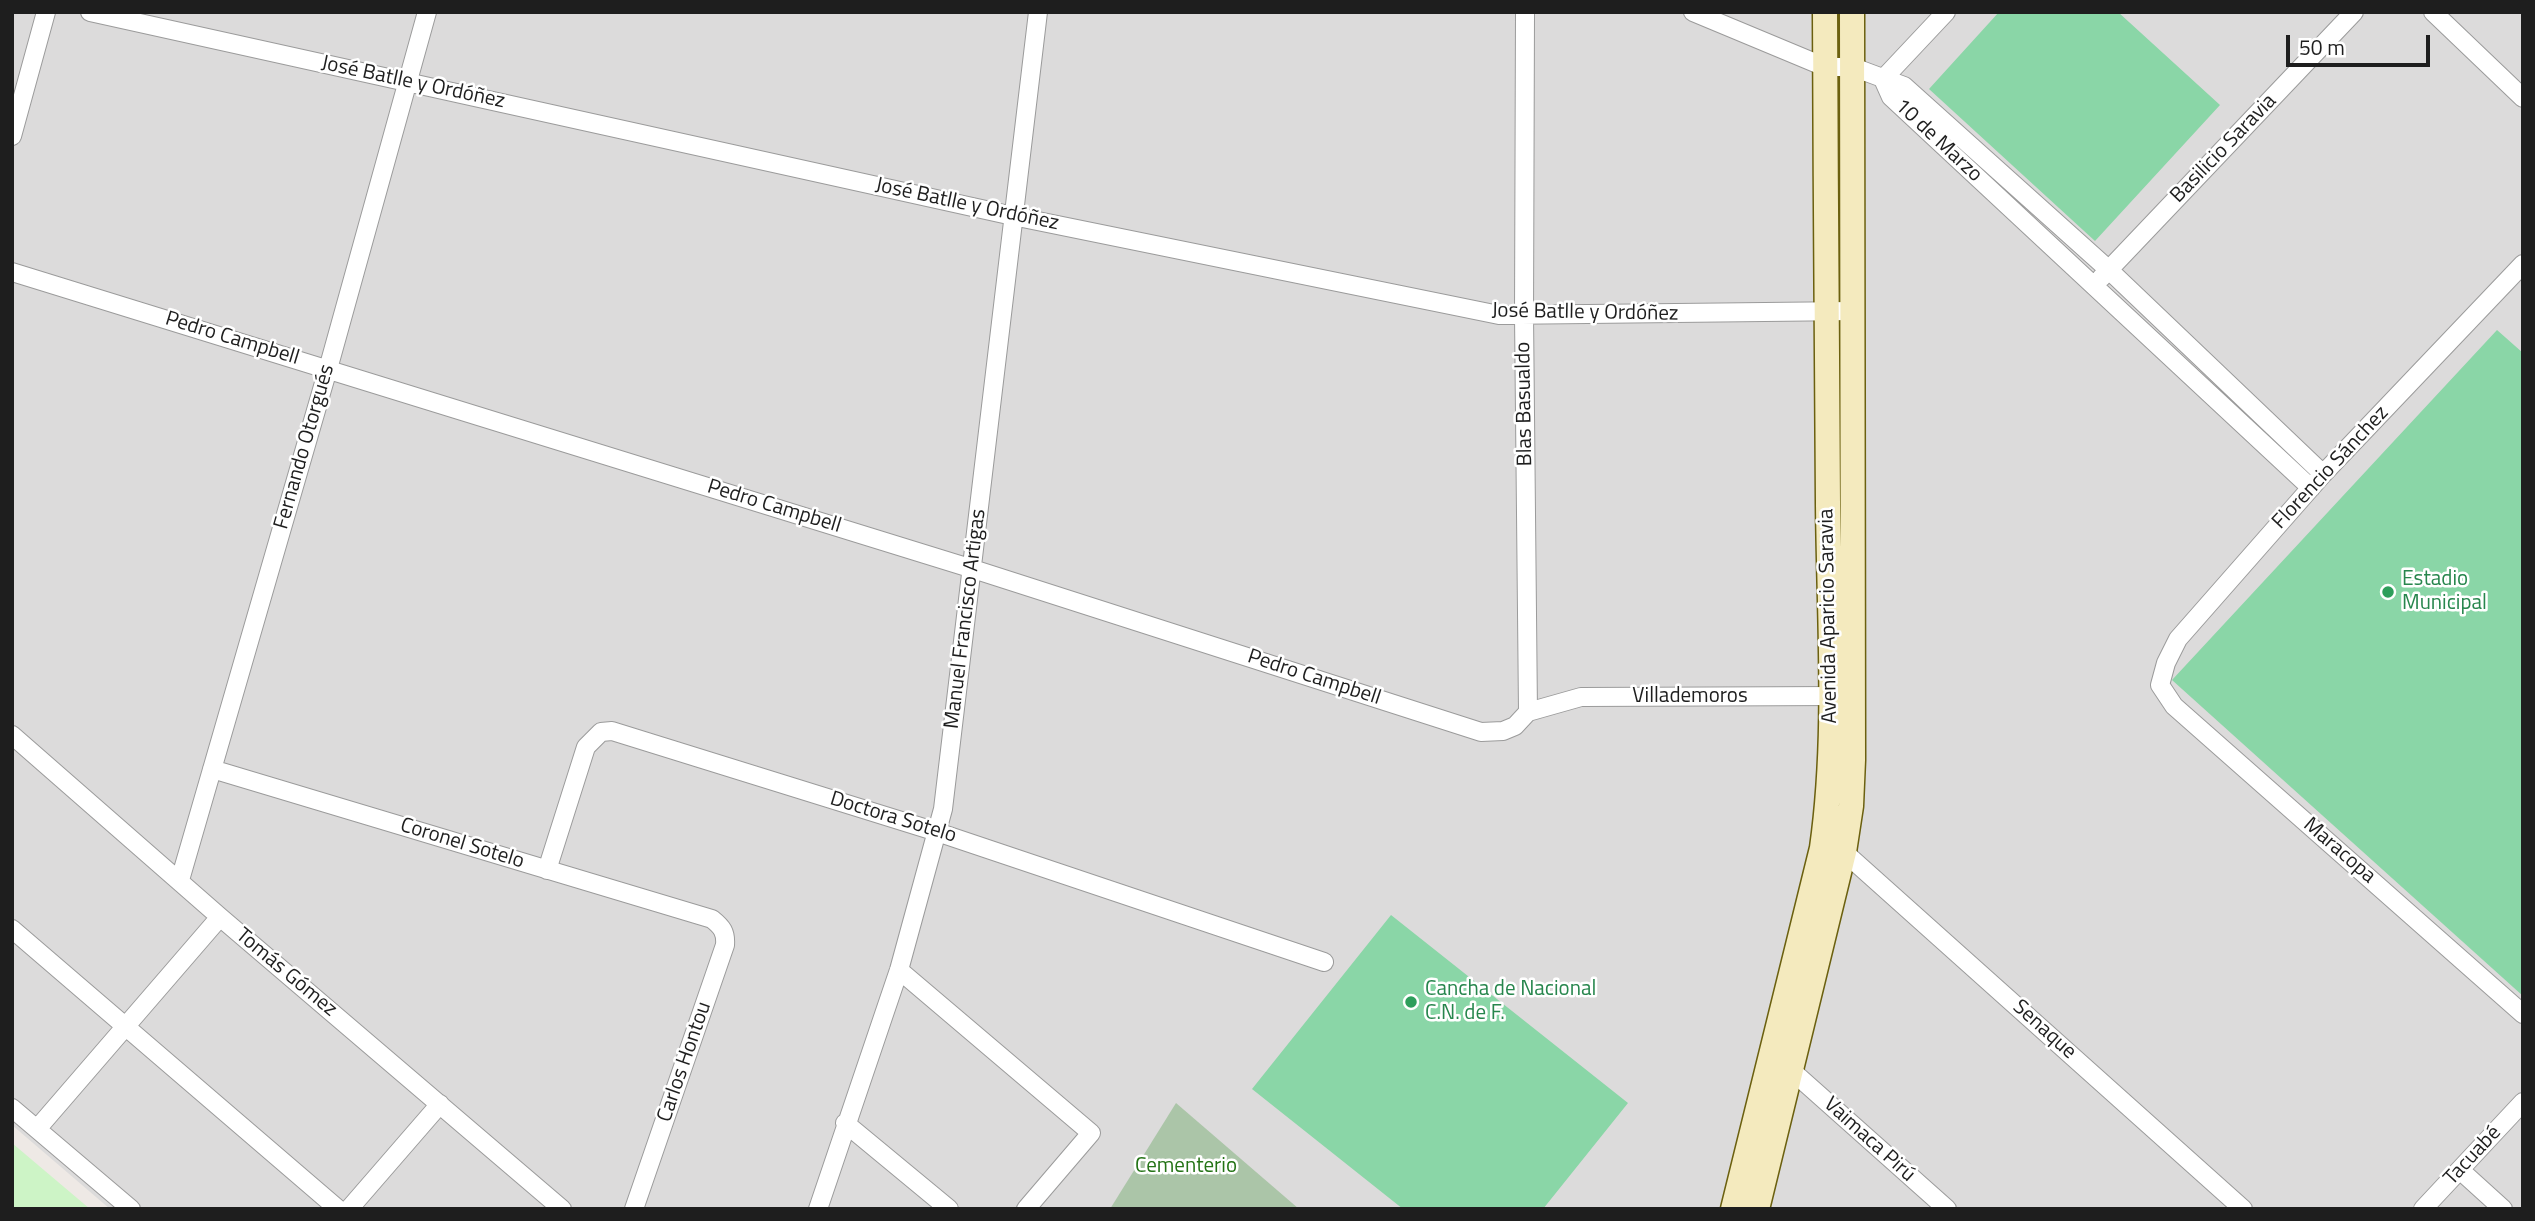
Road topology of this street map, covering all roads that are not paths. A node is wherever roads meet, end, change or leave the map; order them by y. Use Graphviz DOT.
graph roads {
  1 [pos="46,12"];
  2 [pos="90,12"];
  3 [pos="427,12"];
  4 [pos="1038,12"];
  5 [pos="1525,12"];
  6 [pos="1693,12"];
  7 [pos="1825,12"];
  8 [pos="1852,12"];
  9 [pos="1946,12"];
  10 [pos="2354,12"];
  11 [pos="2433,12"];
  12 [pos="1825,67"];
  13 [pos="1853,67"];
  14 [pos="1883,79"];
  15 [pos="407,82"];
  16 [pos="2523,97"];
  17 [pos="12,136"];
  18 [pos="1013,216"];
  19 [pos="2523,264"];
  20 [pos="2109,270"];
  21 [pos="12,272"];
  22 [pos="2094,286"];
  23 [pos="1853,311"];
  24 [pos="1826,313"];
  25 [pos="1524,315"];
  26 [pos="328,369"];
  27 [pos="2317,481"];
  28 [pos="973,569"];
  29 [pos="2160,685"];
  30 [pos="1842,696"];
  31 [pos="1528,712"];
  32 [pos="12,735"];
  33 [pos="212,769"];
  34 [pos="1840,804"];
  35 [pos="937,832"];
  36 [pos="1844,852"];
  37 [pos="547,870"];
  38 [pos="180,880"];
  39 [pos="220,917"];
  40 [pos="712,919"];
  41 [pos="12,929"];
  42 [pos="1324,962"];
  43 [pos="899,970"];
  44 [pos="2523,1014"];
  45 [pos="126,1028"];
  46 [pos="1792,1071"];
  47 [pos="2523,1102"];
  48 [pos="440,1104"];
  49 [pos="12,1108"];
  50 [pos="845,1123"];
  51 [pos="37,1129"];
  52 [pos="2460,1170"];
  53 [pos="131,1209"];
  54 [pos="338,1209"];
  55 [pos="349,1209"];
  56 [pos="562,1209"];
  57 [pos="634,1209"];
  58 [pos="818,1209"];
  59 [pos="949,1209"];
  60 [pos="1026,1209"];
  61 [pos="1733,1209"];
  62 [pos="1757,1209"];
  63 [pos="1947,1209"];
  64 [pos="2243,1209"];
  65 [pos="2423,1209"];
  66 [pos="2503,1209"];
  1 -- 17 [label="street"];
  2 -- 15 [label="street, José Batlle y Ordóñez"];
  3 -- 15 [label="street, Fernando Otorgués"];
  4 -- 18 [label="street, Manuel Francisco Artigas"];
  5 -- 25 [label="street, Blas Basualdo"];
  6 -- 12 [label="street"];
  7 -- 12 [label="street, Avenida Aparicio Saravia"];
  8 -- 13 [label="street, Avenida Aparicio Saravia"];
  9 -- 14 [label="street"];
  10 -- 20 [label="street, Basilicio Saravia"];
  11 -- 16 [label="street"];
  12 -- 13 [label="street"];
  12 -- 24 [label="street, Avenida Aparicio Saravia"];
  13 -- 14 [label="street"];
  13 -- 23 [label="street, Avenida Aparicio Saravia"];
  14 -- 20 [label="street, 10 de Marzo"];
  14 -- 22 [label="street, 10 de Marzo"];
  15 -- 18 [label="street, José Batlle y Ordóñez"];
  15 -- 26 [label="street, Fernando Otorgués"];
  18 -- 25 [label="street, José Batlle y Ordóñez"];
  18 -- 28 [label="street, Manuel Francisco Artigas"];
  19 -- 27 [label="street, Florencio Sánchez"];
  20 -- 22 [label="street, Basilicio Saravia"];
  20 -- 27 [label="street, 10 de Marzo"];
  21 -- 26 [label="street, Pedro Campbell"];
  22 -- 27 [label="street, 10 de Marzo"];
  23 -- 24 [label="street, José Batlle y Ordóñez"];
  23 -- 30 [label="street, Avenida Aparicio Saravia"];
  24 -- 25 [label="street, José Batlle y Ordóñez"];
  24 -- 30 [label="street, Avenida Aparicio Saravia"];
  25 -- 31 [label="street, Blas Basualdo"];
  26 -- 28 [label="street, Pedro Campbell"];
  26 -- 33 [label="street, Fernando Otorgués"];
  27 -- 29 [label="street, Florencio Sánchez"];
  28 -- 31 [label="street, Pedro Campbell"];
  28 -- 35 [label="street, Manuel Francisco Artigas"];
  29 -- 44 [label="street, Maracopa"];
  30 -- 31 [label="street, Villademoros"];
  30 -- 34 [label="street, Avenida Aparicio Saravia"];
  32 -- 38 [label="street, Tomás Gómez"];
  33 -- 37 [label="street, Coronel Sotelo"];
  33 -- 38 [label="street, Fernando Otorgués"];
  34 -- 36 [label="street, Avenida Aparicio Saravia"];
  34 -- 61 [label="street, Avenida Aparicio Saravia"];
  35 -- 37 [label="street, Doctora Sotelo"];
  35 -- 42 [label="street, Doctora Sotelo"];
  35 -- 43 [label="street, Manuel Francisco Artigas"];
  36 -- 46 [label="street, Avenida Aparicio Saravia"];
  36 -- 64 [label="street, Senaque"];
  37 -- 40 [label="street, Coronel Sotelo"];
  38 -- 39 [label="street, Tomás Gómez"];
  39 -- 45 [label="street"];
  39 -- 48 [label="street, Tomás Gómez"];
  40 -- 57 [label="street, Carlos Hontou"];
  41 -- 45 [label="street"];
  43 -- 50 [label="street, Manuel Francisco Artigas"];
  43 -- 60 [label="street"];
  45 -- 51 [label="street"];
  45 -- 54 [label="street"];
  46 -- 62 [label="street, Avenida Aparicio Saravia"];
  46 -- 63 [label="street, Vaimaca Pirú"];
  47 -- 52 [label="street, Tacuabé"];
  48 -- 55 [label="street"];
  48 -- 56 [label="street, Tomás Gómez"];
  49 -- 51 [label="street"];
  50 -- 58 [label="street, Manuel Francisco Artigas"];
  50 -- 59 [label="street"];
  51 -- 53 [label="street"];
  52 -- 65 [label="street, Tacuabé"];
  52 -- 66 [label="street"];
}
